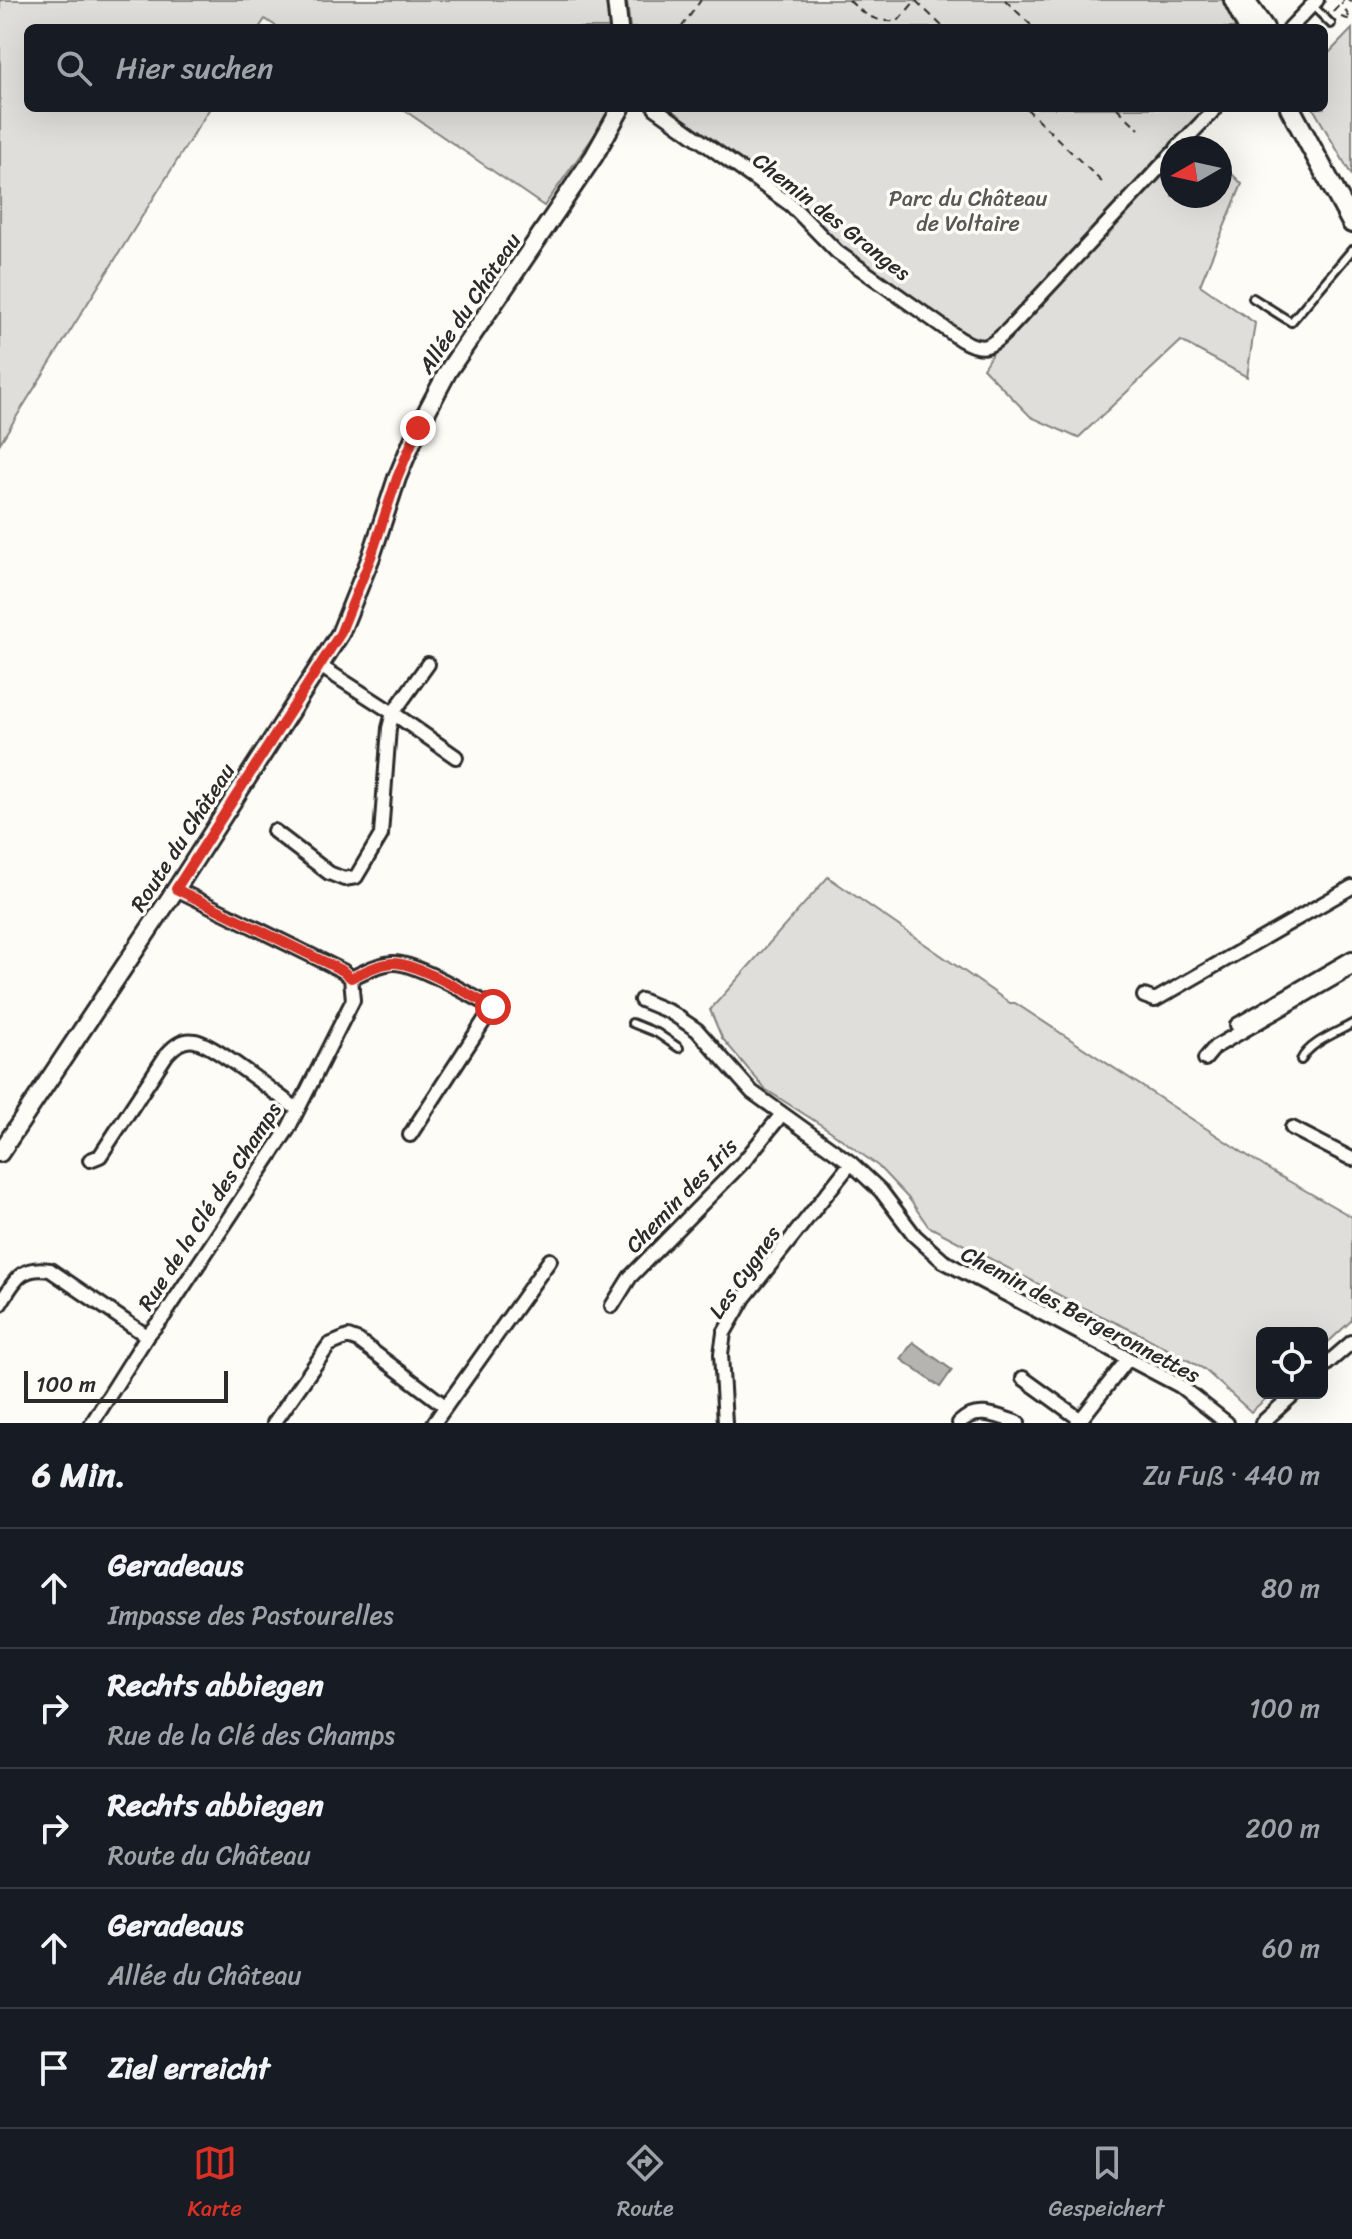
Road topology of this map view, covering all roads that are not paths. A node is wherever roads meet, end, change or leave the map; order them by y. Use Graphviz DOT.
graph roads {
  1 [pos="616,0"];
  2 [pos="1234,0"];
  3 [pos="1244,0"];
  4 [pos="1315,3"];
  5 [pos="619,24"];
  6 [pos="1246,24"];
  7 [pos="1261,24"];
  8 [pos="1294,24"];
  9 [pos="1331,24"];
  10 [pos="619,112"];
  11 [pos="661,112"];
  12 [pos="1212,112"];
  13 [pos="1292,112"];
  14 [pos="1299,112"];
  15 [pos="1189,136"];
  16 [pos="1160,167"];
  17 [pos="1352,199"];
  18 [pos="1352,223"];
  19 [pos="1352,250"];
  20 [pos="1253,298"];
  21 [pos="379,535"];
  22 [pos="428,664"];
  23 [pos="320,666"];
  24 [pos="393,713"];
  25 [pos="456,757"];
  26 [pos="274,831"];
  27 [pos="1352,887"];
  28 [pos="176,889"];
  29 [pos="1352,958"];
  30 [pos="1352,968"];
  31 [pos="351,978"];
  32 [pos="1144,996"];
  33 [pos="641,1000"];
  34 [pos="632,1023"];
  35 [pos="1352,1024"];
  36 [pos="1237,1025"];
  37 [pos="679,1048"];
  38 [pos="1205,1059"];
  39 [pos="1301,1060"];
  40 [pos="297,1109"];
  41 [pos="782,1114"];
  42 [pos="1292,1128"];
  43 [pos="410,1135"];
  44 [pos="0,1153"];
  45 [pos="1352,1159"];
  46 [pos="90,1160"];
  47 [pos="851,1163"];
  48 [pos="550,1260"];
  49 [pos="0,1304"];
  50 [pos="612,1306"];
  51 [pos="147,1336"];
  52 [pos="1352,1342"];
  53 [pos="1128,1359"];
  54 [pos="1328,1363"];
  55 [pos="1023,1378"];
  56 [pos="1288,1399"];
  57 [pos="445,1406"];
  58 [pos="1080,1422"];
  59 [pos="92,1423"];
  60 [pos="274,1423"];
  61 [pos="434,1423"];
  62 [pos="725,1423"];
  63 [pos="959,1423"];
  64 [pos="1018,1423"];
  65 [pos="1227,1423"];
  66 [pos="1262,1423"];
  1 -- 5 [label="street"];
  2 -- 6 [label="main road"];
  3 -- 7 [label="main road"];
  4 -- 8 [label="street"];
  4 -- 9 [label="lane"];
  10 -- 21 [label="street, Allée du Château"];
  11 -- 16 [label="street, Chemin des Granges"];
  12 -- 15 [label="street"];
  13 -- 18 [label="main road"];
  14 -- 17 [label="main road"];
  19 -- 20 [label="lane"];
  21 -- 23 [label="street, Route du Château"];
  22 -- 24 [label="street"];
  23 -- 24 [label="street"];
  23 -- 28 [label="street, Route du Château"];
  24 -- 25 [label="street"];
  24 -- 26 [label="street"];
  27 -- 32 [label="street"];
  28 -- 31 [label="street"];
  28 -- 44 [label="street, Route du Château"];
  29 -- 36 [label="street"];
  30 -- 38 [label="street"];
  31 -- 40 [label="street, Rue de la Clé des Champs"];
  31 -- 43 [label="street"];
  33 -- 41 [label="street, Chemin des Bergeronnettes"];
  34 -- 37 [label="lane"];
  35 -- 39 [label="lane"];
  40 -- 46 [label="street"];
  40 -- 51 [label="street, Rue de la Clé des Champs"];
  41 -- 47 [label="street, Chemin des Bergeronnettes"];
  41 -- 50 [label="street, Chemin des Iris"];
  42 -- 45 [label="street"];
  47 -- 53 [label="street, Chemin des Bergeronnettes"];
  47 -- 62 [label="street, Les Cygnes"];
  48 -- 57 [label="street"];
  49 -- 51 [label="street, Rue de la Clé des Champs"];
  51 -- 59 [label="street"];
  52 -- 54 [label="street"];
  53 -- 58 [label="street"];
  53 -- 65 [label="street, Chemin des Bergeronnettes"];
  55 -- 58 [label="street"];
  56 -- 66 [label="street"];
  57 -- 60 [label="street"];
  57 -- 61 [label="street"];
  63 -- 64 [label="street"];
}
